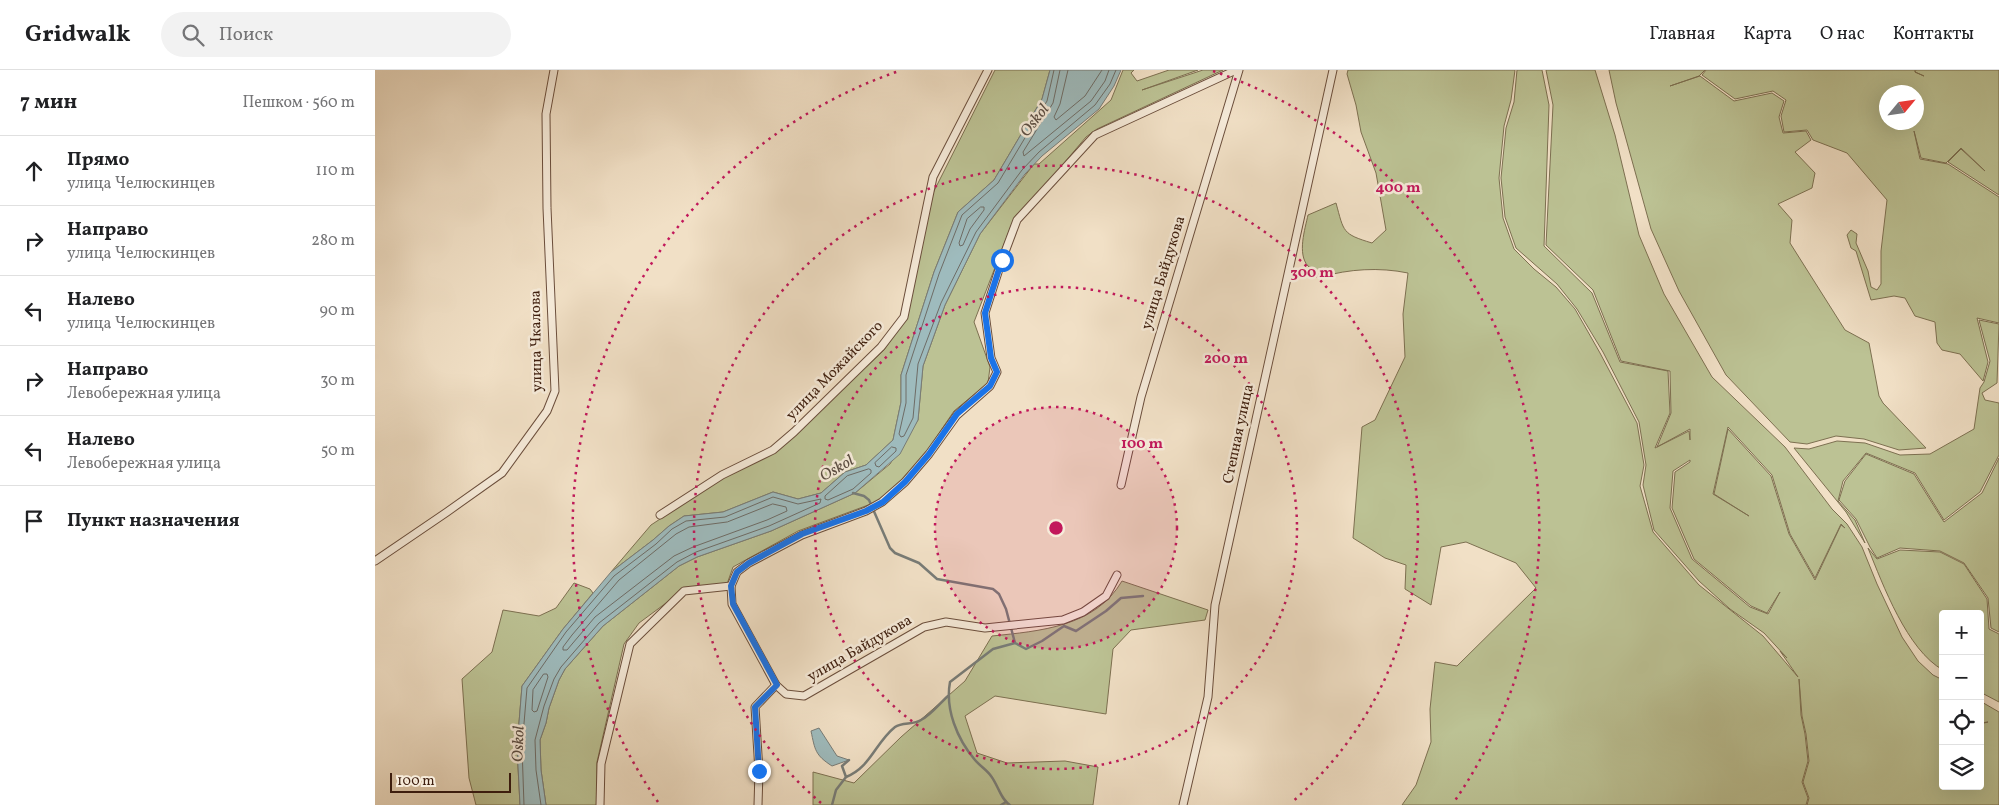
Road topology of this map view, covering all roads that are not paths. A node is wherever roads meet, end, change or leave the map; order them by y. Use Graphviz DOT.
graph roads {
  1 [pos="554,70"];
  2 [pos="988,70"];
  3 [pos="1237,70"];
  4 [pos="1333,70"];
  5 [pos="1121,485"];
  6 [pos="660,515"];
  7 [pos="375,561"];
  8 [pos="1117,575"];
  9 [pos="731,586"];
  10 [pos="777,685"];
  11 [pos="600,805"];
  12 [pos="758,805"];
  13 [pos="1183,805"];
  1 -- 7 [label="street, улица Чкалова"];
  2 -- 6 [label="street, улица Можайского"];
  3 -- 5 [label="street, улица Байдукова"];
  3 -- 9 [label="street"];
  4 -- 13 [label="street, Степная улица"];
  8 -- 10 [label="street, улица Байдукова"];
  9 -- 10 [label="street"];
  9 -- 11 [label="street"];
  10 -- 12 [label="street"];
}
